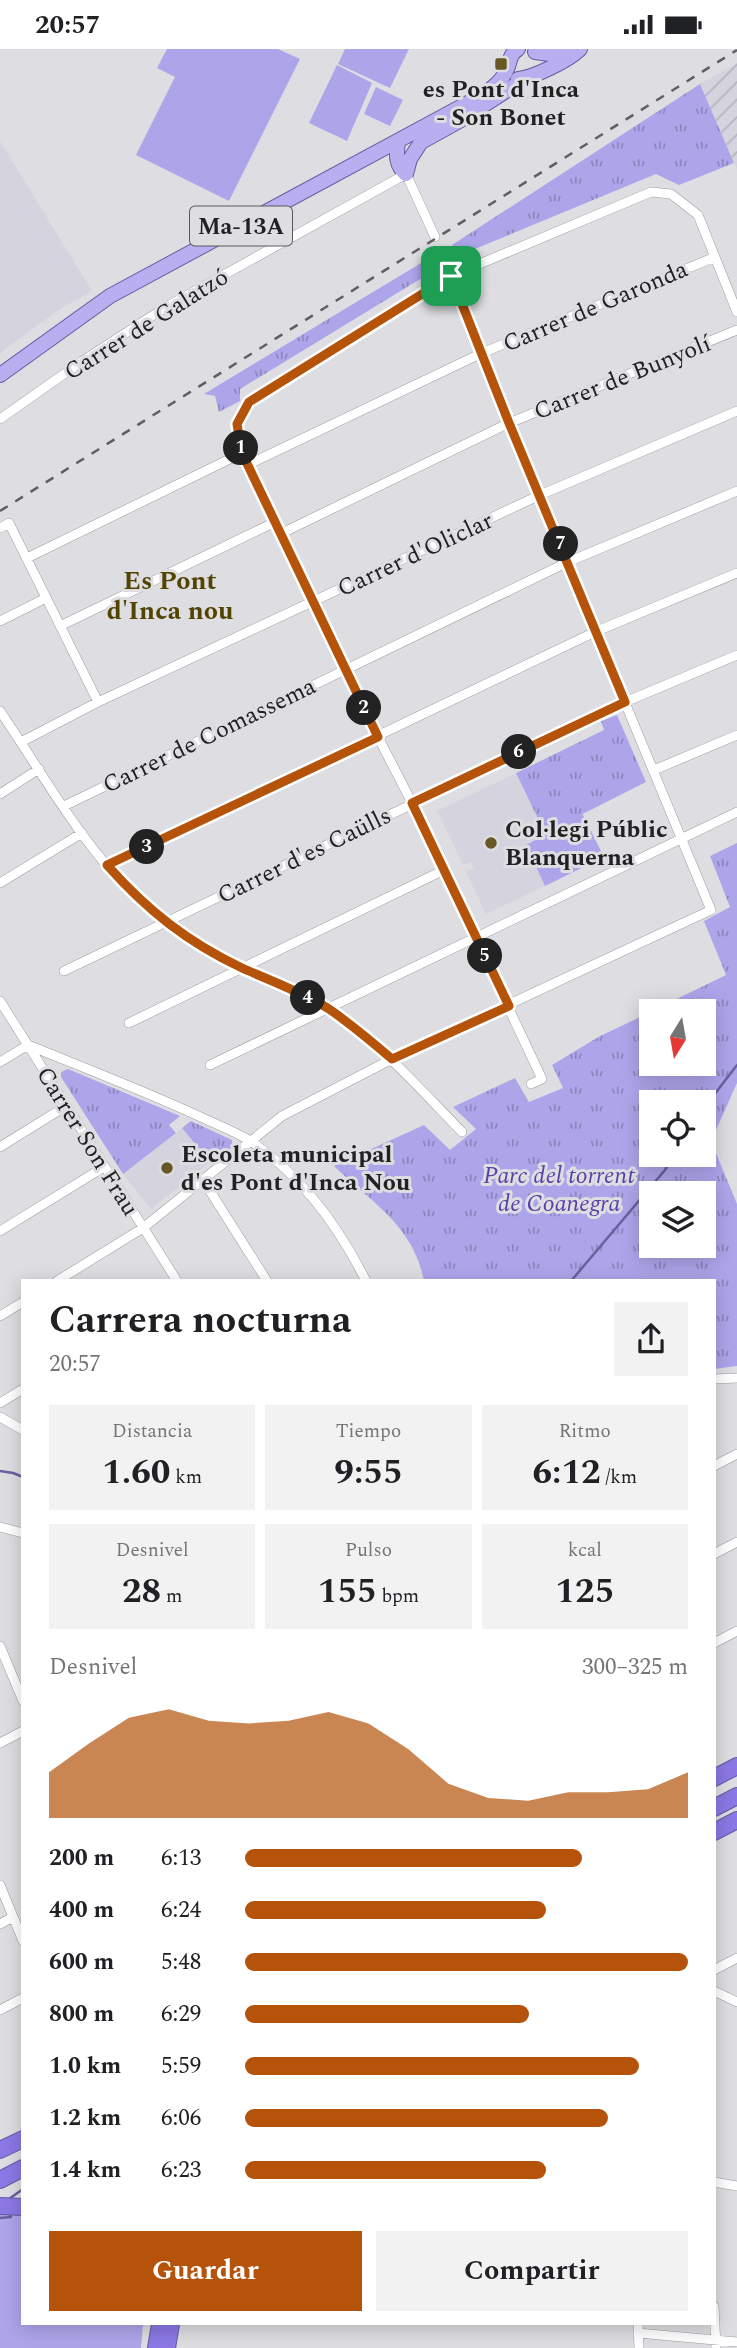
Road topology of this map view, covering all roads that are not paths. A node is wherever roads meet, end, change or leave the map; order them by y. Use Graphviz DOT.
graph roads {
  1 [pos="569,49"];
  2 [pos="580,49"];
  3 [pos="533,51"];
  4 [pos="509,56"];
  5 [pos="527,77"];
  6 [pos="491,90"];
  7 [pos="398,142"];
  8 [pos="371,157"];
  9 [pos="403,172"];
  10 [pos="435,237"];
  11 [pos="440,251"];
  12 [pos="715,257"];
  13 [pos="451,276"];
  14 [pos="737,312"];
  15 [pos="737,330"];
  16 [pos="482,353"];
  17 [pos="0,375"];
  18 [pos="737,411"];
  19 [pos="0,419"];
  20 [pos="509,423"];
  21 [pos="242,453"];
  22 [pos="247,465"];
  23 [pos="737,491"];
  24 [pos="540,495"];
  25 [pos="275,522"];
  26 [pos="0,528"];
  27 [pos="280,534"];
  28 [pos="27,558"];
  29 [pos="568,562"];
  30 [pos="737,573"];
  31 [pos="46,598"];
  32 [pos="313,602"];
  33 [pos="0,621"];
  34 [pos="60,626"];
  35 [pos="597,631"];
  36 [pos="737,655"];
  37 [pos="345,669"];
  38 [pos="98,702"];
  39 [pos="625,702"];
  40 [pos="0,711"];
  41 [pos="737,735"];
  42 [pos="378,737"];
  43 [pos="21,742"];
  44 [pos="39,769"];
  45 [pos="654,770"];
  46 [pos="0,794"];
  47 [pos="412,803"];
  48 [pos="64,806"];
  49 [pos="737,812"];
  50 [pos="82,833"];
  51 [pos="681,840"];
  52 [pos="107,865"];
  53 [pos="444,870"];
  54 [pos="0,883"];
  55 [pos="166,922"];
  56 [pos="477,938"];
  57 [pos="243,968"];
  58 [pos="64,971"];
  59 [pos="0,1001"];
  60 [pos="509,1006"];
  61 [pos="329,1009"];
  62 [pos="129,1023"];
  63 [pos="28,1045"];
  64 [pos="392,1059"];
  65 [pos="0,1062"];
  66 [pos="211,1065"];
  67 [pos="531,1084"];
  68 [pos="66,1106"];
  69 [pos="462,1132"];
  70 [pos="251,1141"];
  71 [pos="0,1147"];
  72 [pos="104,1167"];
  73 [pos="203,1180"];
  74 [pos="143,1228"];
  75 [pos="0,1231"];
  76 [pos="60,1279"];
  77 [pos="176,1279"];
  78 [pos="266,1279"];
  79 [pos="365,1279"];
  80 [pos="21,1303"];
  81 [pos="0,1316"];
  82 [pos="737,1378"];
  83 [pos="716,1379"];
  84 [pos="21,1390"];
  85 [pos="0,1403"];
  86 [pos="0,1417"];
  87 [pos="21,1429"];
  88 [pos="737,1454"];
  89 [pos="716,1465"];
  90 [pos="0,1527"];
  91 [pos="21,1532"];
  92 [pos="737,1542"];
  93 [pos="716,1553"];
  94 [pos="737,1631"];
  95 [pos="716,1642"];
  96 [pos="0,1646"];
  97 [pos="21,1695"];
  98 [pos="21,1732"];
  99 [pos="0,1743"];
  100 [pos="737,1766"];
  101 [pos="716,1777"];
  102 [pos="737,1796"];
  103 [pos="716,1807"];
  104 [pos="737,1820"];
  105 [pos="716,1831"];
  106 [pos="0,1885"];
  107 [pos="13,1917"];
  108 [pos="0,1924"];
  109 [pos="21,1936"];
  110 [pos="737,1958"];
  111 [pos="716,1970"];
  112 [pos="716,1992"];
  113 [pos="21,1999"];
  114 [pos="737,2002"];
  115 [pos="0,2010"];
  116 [pos="21,2140"];
  117 [pos="0,2150"];
  118 [pos="21,2169"];
  119 [pos="0,2180"];
  120 [pos="716,2182"];
  121 [pos="737,2186"];
  122 [pos="0,2206"];
  123 [pos="21,2207"];
  124 [pos="149,2325"];
  125 [pos="160,2325"];
  126 [pos="171,2325"];
  127 [pos="715,2325"];
  128 [pos="638,2329"];
  129 [pos="737,2342"];
  130 [pos="716,2344"];
  131 [pos="147,2348"];
  132 [pos="156,2348"];
  133 [pos="167,2348"];
  134 [pos="639,2348"];
  1 -- 3 [label="main road"];
  2 -- 5 [label="main road, Ma-13A"];
  3 -- 5 [label="main road"];
  4 -- 5 [label="main road"];
  4 -- 6 [label="main road"];
  5 -- 6 [label="main road, Ma-13A"];
  5 -- 9 [label="main road"];
  6 -- 7 [label="main road, Ma-13A"];
  7 -- 8 [label="main road, Ma-13A"];
  7 -- 9 [label="main road"];
  8 -- 9 [label="main road"];
  8 -- 17 [label="main road, Ma-13A"];
  9 -- 10 [label="street"];
  9 -- 19 [label="street, Carrer de Galatzó"];
  11 -- 13 [label="street"];
  12 -- 13 [label="street"];
  12 -- 14 [label="street"];
  12 -- 16 [label="street, Carrer de Garonda"];
  13 -- 16 [label="street"];
  13 -- 21 [label="street"];
  15 -- 20 [label="street, Carrer de Bunyolí"];
  16 -- 20 [label="street"];
  16 -- 22 [label="street, Carrer de Garonda"];
  18 -- 24 [label="street, Carrer d'Oliclar"];
  20 -- 24 [label="street"];
  20 -- 27 [label="street, Carrer de Bunyolí"];
  21 -- 22 [label="street"];
  21 -- 28 [label="street"];
  22 -- 25 [label="street"];
  23 -- 29 [label="street, Carrer de Comassema"];
  24 -- 29 [label="street"];
  24 -- 32 [label="street, Carrer d'Oliclar"];
  25 -- 27 [label="street"];
  25 -- 34 [label="street"];
  26 -- 28 [label="street"];
  27 -- 32 [label="street"];
  28 -- 31 [label="street"];
  29 -- 35 [label="street"];
  29 -- 37 [label="street, Carrer de Comassema"];
  30 -- 35 [label="street"];
  31 -- 33 [label="street"];
  31 -- 34 [label="street"];
  32 -- 37 [label="street"];
  32 -- 38 [label="street, Carrer d'Oliclar"];
  34 -- 38 [label="street"];
  35 -- 39 [label="street"];
  35 -- 42 [label="street"];
  36 -- 39 [label="street, Carrer d'es Caülls"];
  37 -- 42 [label="street"];
  37 -- 48 [label="street, Carrer de Comassema"];
  38 -- 43 [label="street, Carrer d'Oliclar"];
  39 -- 45 [label="street"];
  39 -- 47 [label="street, Carrer d'es Caülls"];
  40 -- 43 [label="street"];
  41 -- 45 [label="street"];
  42 -- 47 [label="street"];
  42 -- 52 [label="street"];
  43 -- 44 [label="street"];
  44 -- 46 [label="street"];
  44 -- 48 [label="street"];
  45 -- 51 [label="street"];
  47 -- 53 [label="street"];
  47 -- 55 [label="street, Carrer d'es Caülls"];
  48 -- 50 [label="street"];
  49 -- 51 [label="street"];
  50 -- 52 [label="street"];
  50 -- 54 [label="street"];
  51 -- 56 [label="street"];
  51 -- 60 [label="street"];
  52 -- 55 [label="street"];
  53 -- 56 [label="street"];
  53 -- 57 [label="street"];
  55 -- 57 [label="street"];
  55 -- 58 [label="street, Carrer d'es Caülls"];
  56 -- 60 [label="street"];
  56 -- 61 [label="street"];
  57 -- 61 [label="street"];
  57 -- 62 [label="street"];
  59 -- 63 [label="street, Carrer Son Frau"];
  60 -- 64 [label="street"];
  60 -- 67 [label="street"];
  61 -- 64 [label="street"];
  61 -- 66 [label="street"];
  63 -- 65 [label="street"];
  63 -- 68 [label="street, Carrer Son Frau"];
  63 -- 70 [label="street"];
  64 -- 69 [label="street"];
  64 -- 70 [label="street"];
  68 -- 71 [label="street"];
  68 -- 72 [label="street, Carrer Son Frau"];
  70 -- 73 [label="street"];
  70 -- 79 [label="street"];
  72 -- 74 [label="street, Carrer Son Frau"];
  72 -- 75 [label="street"];
  73 -- 74 [label="street"];
  73 -- 78 [label="street"];
  74 -- 76 [label="street"];
  74 -- 77 [label="street, Carrer Son Frau"];
  80 -- 81 [label="street"];
  82 -- 83 [label="street"];
  84 -- 85 [label="street"];
  86 -- 87 [label="street"];
  88 -- 89 [label="street"];
  90 -- 91 [label="street"];
  92 -- 93 [label="street"];
  94 -- 95 [label="street"];
  96 -- 97 [label="street"];
  98 -- 99 [label="street"];
  100 -- 101 [label="highway"];
  102 -- 103 [label="highway"];
  104 -- 105 [label="highway"];
  106 -- 107 [label="street"];
  107 -- 108 [label="street"];
  107 -- 109 [label="street"];
  110 -- 111 [label="street"];
  112 -- 114 [label="street"];
  113 -- 115 [label="street"];
  116 -- 117 [label="highway"];
  118 -- 119 [label="highway"];
  120 -- 121 [label="street"];
  122 -- 123 [label="highway"];
  124 -- 131 [label="highway"];
  125 -- 132 [label="highway"];
  126 -- 133 [label="highway"];
  127 -- 130 [label="street"];
  128 -- 130 [label="street"];
  128 -- 134 [label="street"];
  129 -- 130 [label="street"];
}
